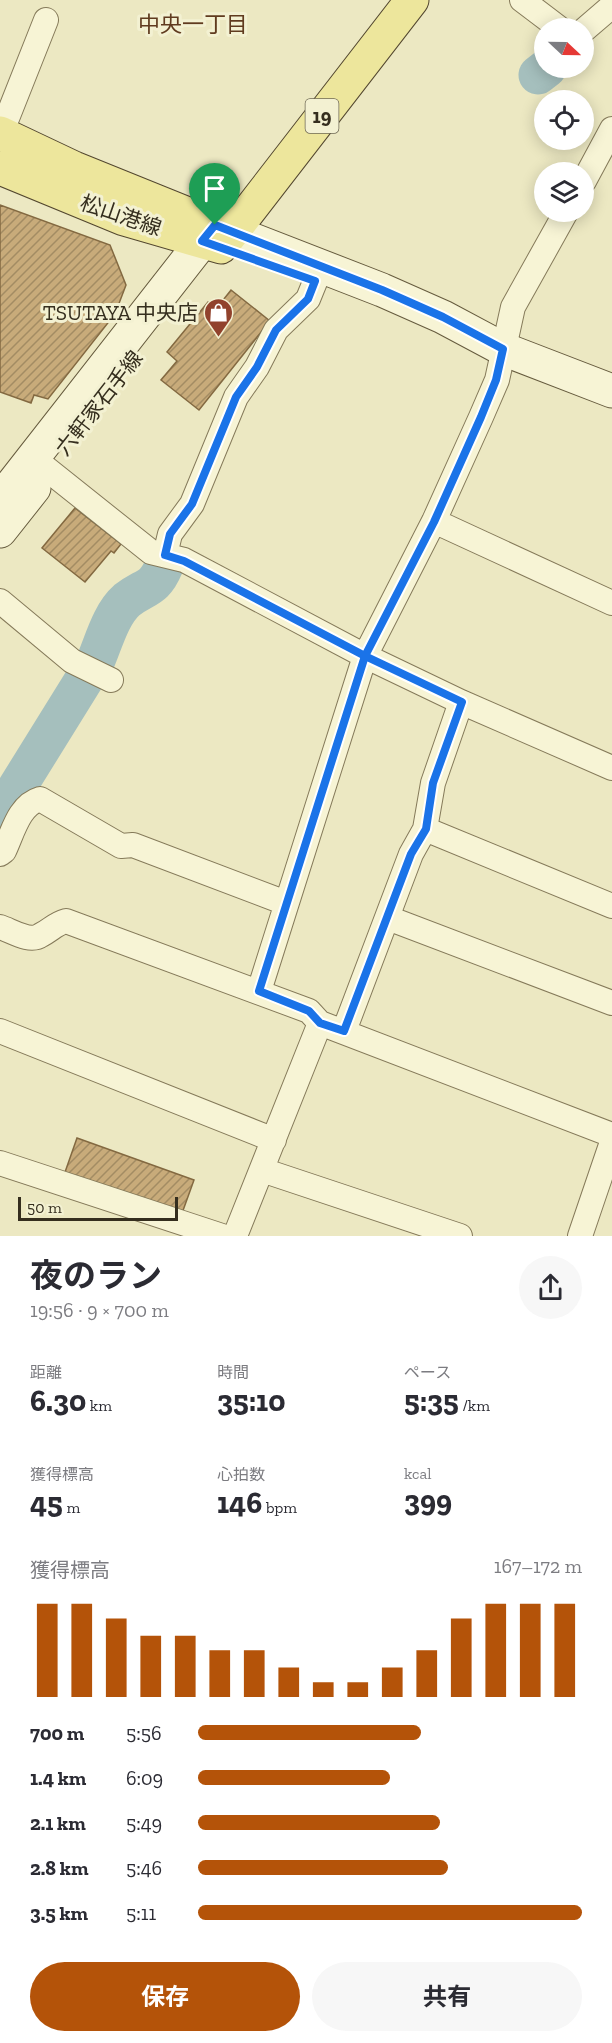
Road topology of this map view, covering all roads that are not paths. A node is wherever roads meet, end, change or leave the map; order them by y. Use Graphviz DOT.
graph roads {
  1 [pos="388,0"];
  2 [pos="412,0"];
  3 [pos="522,0"];
  4 [pos="610,12"];
  5 [pos="546,18"];
  6 [pos="46,20"];
  7 [pos="594,23"];
  8 [pos="612,129"];
  9 [pos="0,134"];
  10 [pos="594,162"];
  11 [pos="0,168"];
  12 [pos="560,222"];
  13 [pos="218,236"];
  14 [pos="318,274"];
  15 [pos="493,344"];
  16 [pos="612,391"];
  17 [pos="40,463"];
  18 [pos="4,511"];
  19 [pos="434,522"];
  20 [pos="165,555"];
  21 [pos="0,601"];
  22 [pos="612,603"];
  23 [pos="365,656"];
  24 [pos="111,680"];
  25 [pos="462,702"];
  26 [pos="612,768"];
  27 [pos="426,829"];
  28 [pos="0,854"];
  29 [pos="286,903"];
  30 [pos="612,906"];
  31 [pos="388,918"];
  32 [pos="0,927"];
  33 [pos="259,991"];
  34 [pos="612,1003"];
  35 [pos="320,1023"];
  36 [pos="0,1031"];
  37 [pos="344,1031"];
  38 [pos="612,1135"];
  39 [pos="274,1140"];
  40 [pos="612,1142"];
  41 [pos="0,1163"];
  42 [pos="262,1170"];
  43 [pos="604,1192"];
  44 [pos="222,1236"];
  45 [pos="235,1236"];
  46 [pos="460,1236"];
  47 [pos="580,1236"];
  1 -- 13 [label="main road, 19"];
  2 -- 13 [label="main road, 19"];
  3 -- 5 [label="street"];
  4 -- 7 [label="street"];
  6 -- 9 [label="street"];
  8 -- 10 [label="street"];
  9 -- 13 [label="main road, 松山港線"];
  11 -- 13 [label="main road, 松山港線"];
  12 -- 15 [label="street"];
  13 -- 14 [label="street"];
  13 -- 17 [label="street, 六軒家石手線"];
  14 -- 15 [label="street"];
  14 -- 20 [label="street"];
  15 -- 16 [label="street"];
  15 -- 19 [label="street"];
  17 -- 18 [label="street, 六軒家石手線"];
  17 -- 20 [label="street"];
  19 -- 22 [label="street"];
  19 -- 23 [label="street"];
  20 -- 23 [label="street"];
  21 -- 24 [label="street"];
  23 -- 25 [label="street"];
  23 -- 29 [label="street"];
  25 -- 26 [label="street"];
  25 -- 27 [label="street"];
  27 -- 30 [label="street"];
  27 -- 31 [label="street"];
  28 -- 29 [label="street"];
  29 -- 33 [label="street"];
  31 -- 34 [label="street"];
  31 -- 37 [label="street"];
  32 -- 33 [label="street"];
  33 -- 35 [label="street"];
  35 -- 37 [label="street"];
  35 -- 39 [label="street"];
  36 -- 39 [label="street"];
  37 -- 38 [label="street"];
  39 -- 42 [label="street"];
  40 -- 43 [label="street"];
  41 -- 44 [label="street"];
  42 -- 45 [label="street"];
  42 -- 46 [label="street"];
  43 -- 47 [label="street"];
}
